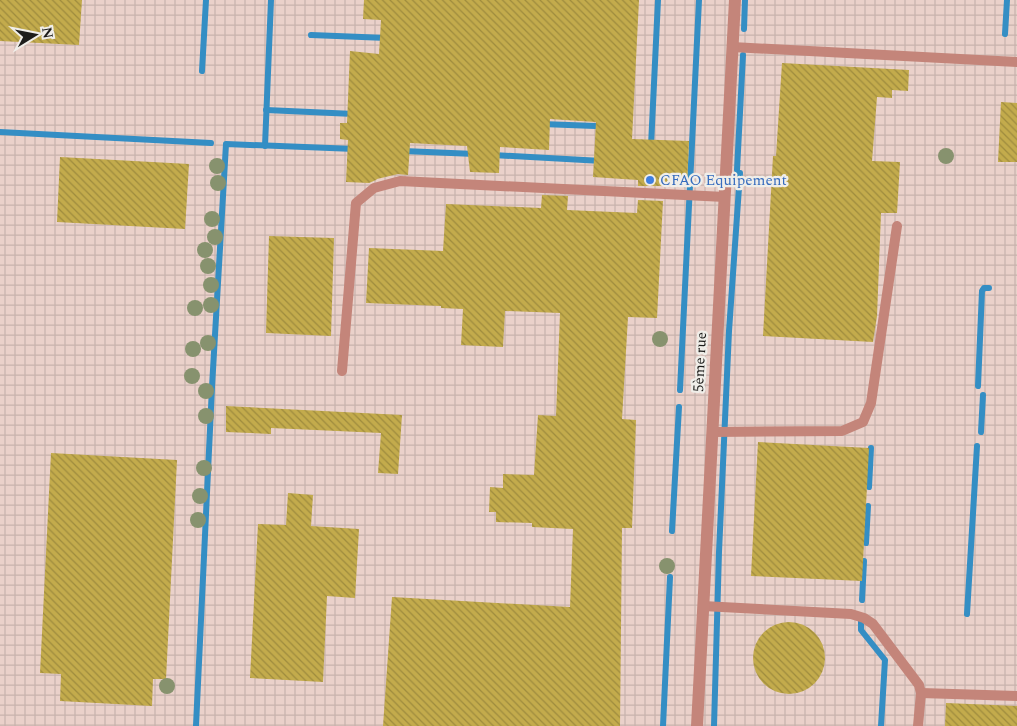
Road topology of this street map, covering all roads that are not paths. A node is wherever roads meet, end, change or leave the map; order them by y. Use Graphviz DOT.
graph roads {
  1 [pos="735,0"];
  2 [pos="732,48"];
  3 [pos="1017,62"];
  4 [pos="725,197"];
  5 [pos="897,226"];
  6 [pos="342,371"];
  7 [pos="712,432"];
  8 [pos="703,606"];
  9 [pos="921,693"];
  10 [pos="1017,696"];
  11 [pos="697,726"];
  12 [pos="918,726"];
  1 -- 2 [label="street, 5ème rue"];
  2 -- 3 [label="lane"];
  2 -- 4 [label="street, 5ème rue"];
  4 -- 6 [label="lane"];
  4 -- 7 [label="street, 5ème rue"];
  5 -- 7 [label="lane"];
  7 -- 8 [label="street, 5ème rue"];
  8 -- 9 [label="lane"];
  8 -- 11 [label="street, 5ème rue"];
  9 -- 10 [label="lane"];
  9 -- 12 [label="lane"];
}
